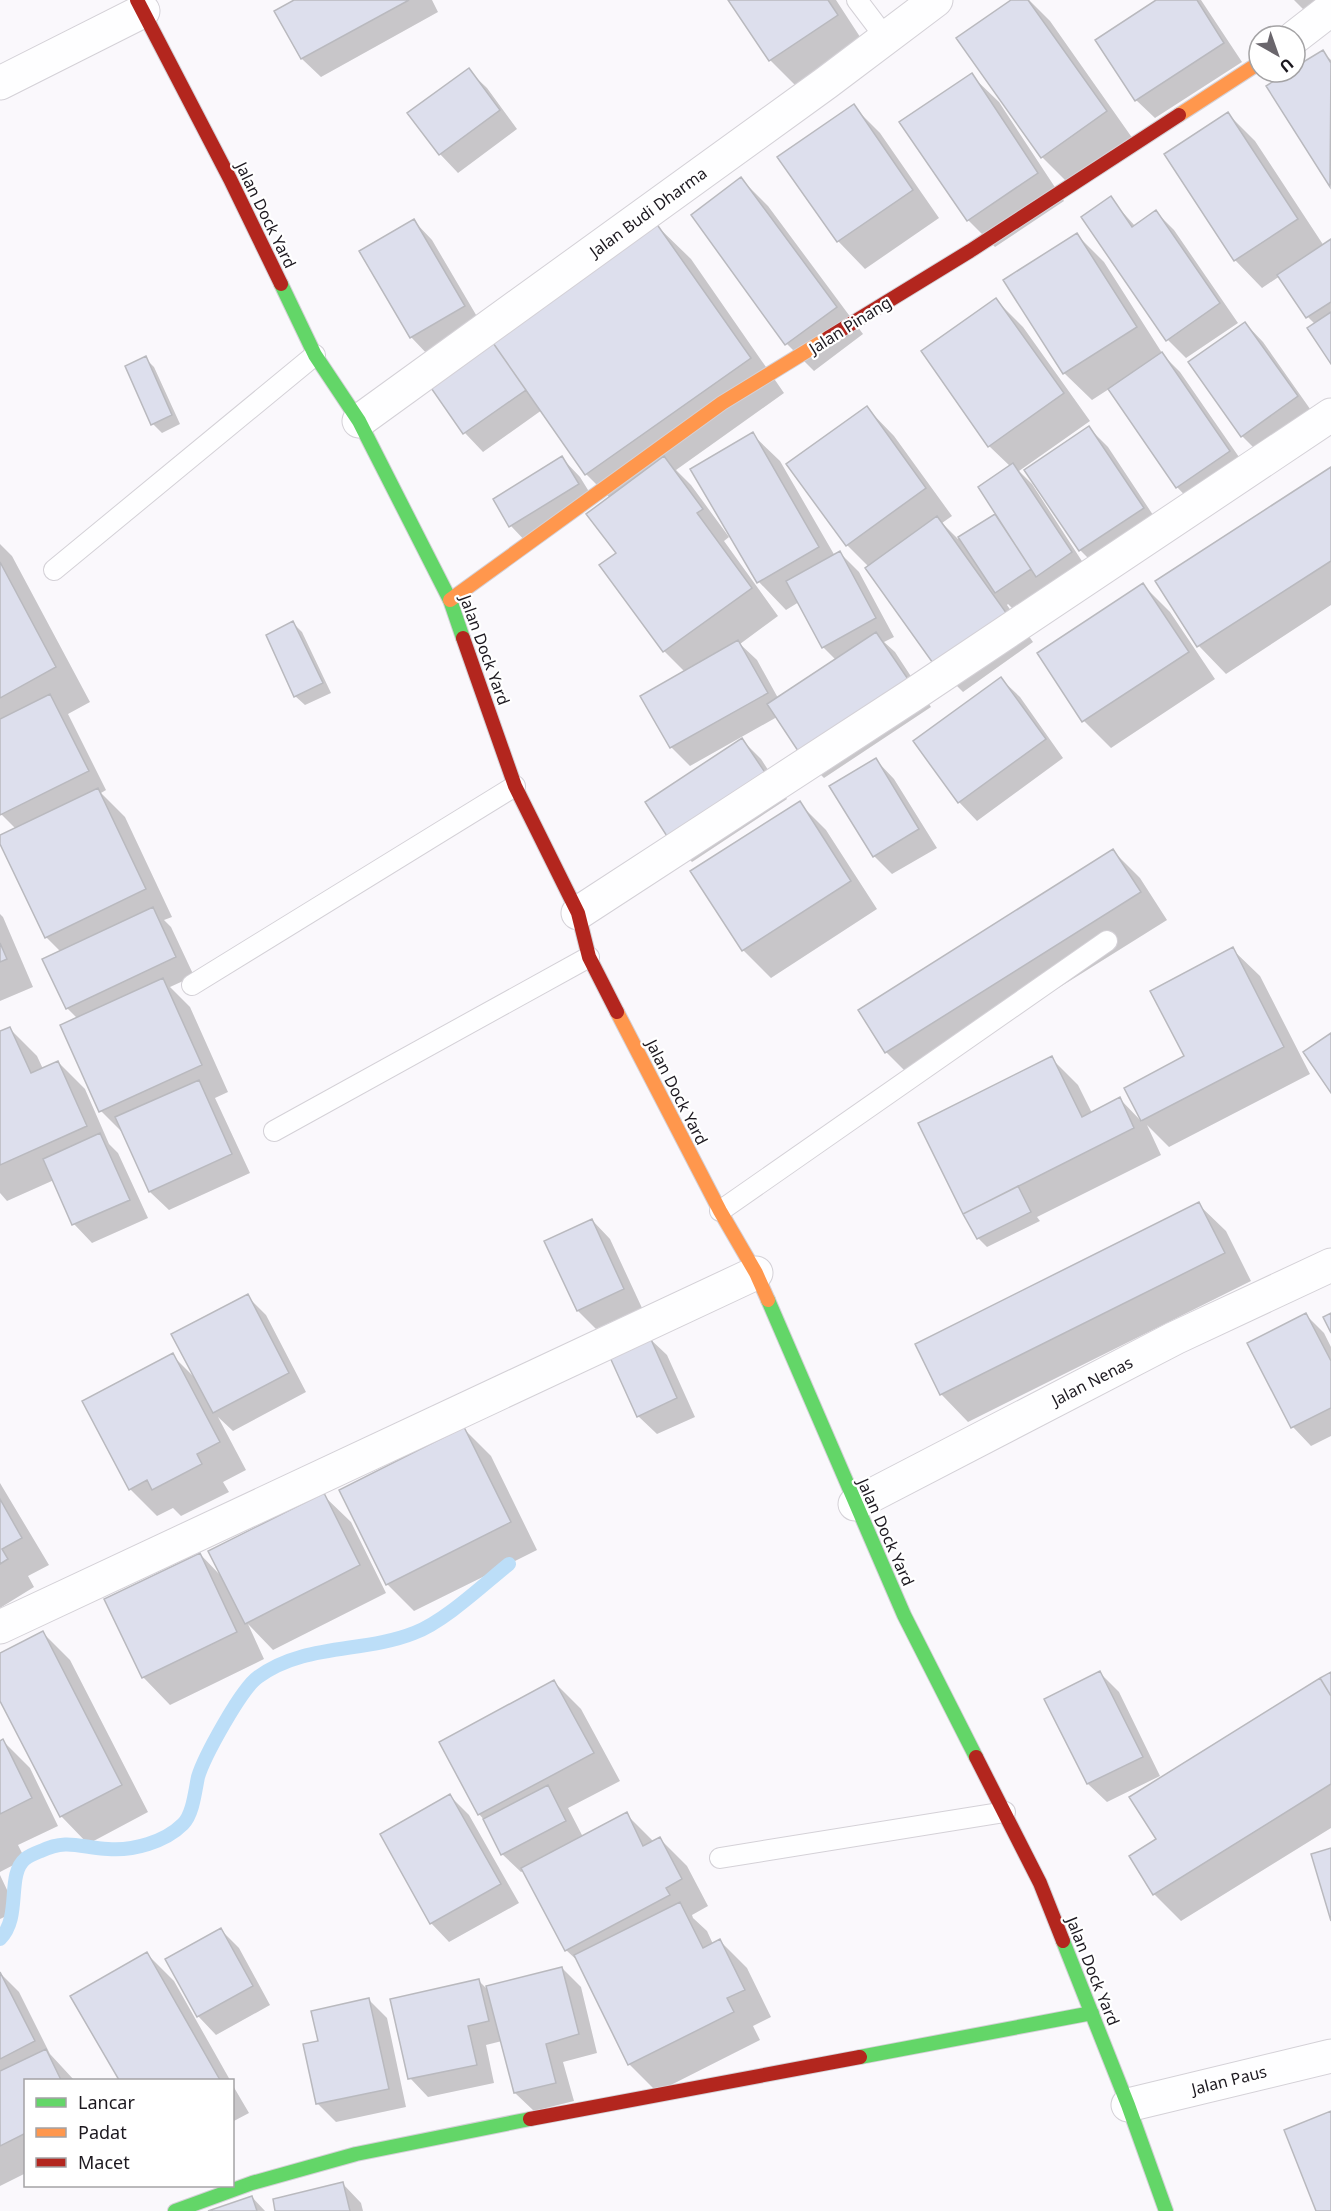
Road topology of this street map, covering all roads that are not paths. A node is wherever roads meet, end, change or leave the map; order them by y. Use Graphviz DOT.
graph roads {
  1 [pos="856,0"];
  2 [pos="936,0"];
  3 [pos="140,6"];
  4 [pos="1331,9"];
  5 [pos="1307,28"];
  6 [pos="885,37"];
  7 [pos="1247,71"];
  8 [pos="0,83"];
  9 [pos="315,355"];
  10 [pos="1331,415"];
  11 [pos="358,421"];
  12 [pos="54,570"];
  13 [pos="450,600"];
  14 [pos="515,786"];
  15 [pos="578,913"];
  16 [pos="1107,941"];
  17 [pos="589,957"];
  18 [pos="192,985"];
  19 [pos="274,1131"];
  20 [pos="720,1211"];
  21 [pos="1331,1265"];
  22 [pos="756,1273"];
  23 [pos="855,1504"];
  24 [pos="0,1627"];
  25 [pos="1005,1812"];
  26 [pos="720,1858"];
  27 [pos="1092,2013"];
  28 [pos="1331,2055"];
  29 [pos="1128,2105"];
  30 [pos="175,2211"];
  31 [pos="1166,2211"];
  1 -- 6 [label="lane"];
  2 -- 6 [label="street, Jalan Budi Dharma"];
  3 -- 8 [label="street"];
  3 -- 9 [label="street, Jalan Dock Yard"];
  4 -- 5 [label="street"];
  6 -- 11 [label="street, Jalan Budi Dharma"];
  7 -- 13 [label="street, Jalan Pinang"];
  9 -- 11 [label="street, Jalan Dock Yard"];
  9 -- 12 [label="lane"];
  10 -- 15 [label="street"];
  11 -- 13 [label="street, Jalan Dock Yard"];
  13 -- 14 [label="street, Jalan Dock Yard"];
  14 -- 15 [label="street, Jalan Dock Yard"];
  14 -- 18 [label="lane"];
  15 -- 17 [label="street, Jalan Dock Yard"];
  16 -- 20 [label="lane"];
  17 -- 19 [label="lane"];
  17 -- 20 [label="street, Jalan Dock Yard"];
  20 -- 22 [label="street, Jalan Dock Yard"];
  21 -- 23 [label="street, Jalan Nenas"];
  22 -- 23 [label="street, Jalan Dock Yard"];
  22 -- 24 [label="street"];
  23 -- 25 [label="street, Jalan Dock Yard"];
  25 -- 26 [label="lane"];
  25 -- 27 [label="street, Jalan Dock Yard"];
  27 -- 29 [label="street, Jalan Dock Yard"];
  27 -- 30 [label="street"];
  28 -- 29 [label="street, Jalan Paus"];
  29 -- 31 [label="street, Jalan Dock Yard"];
}
